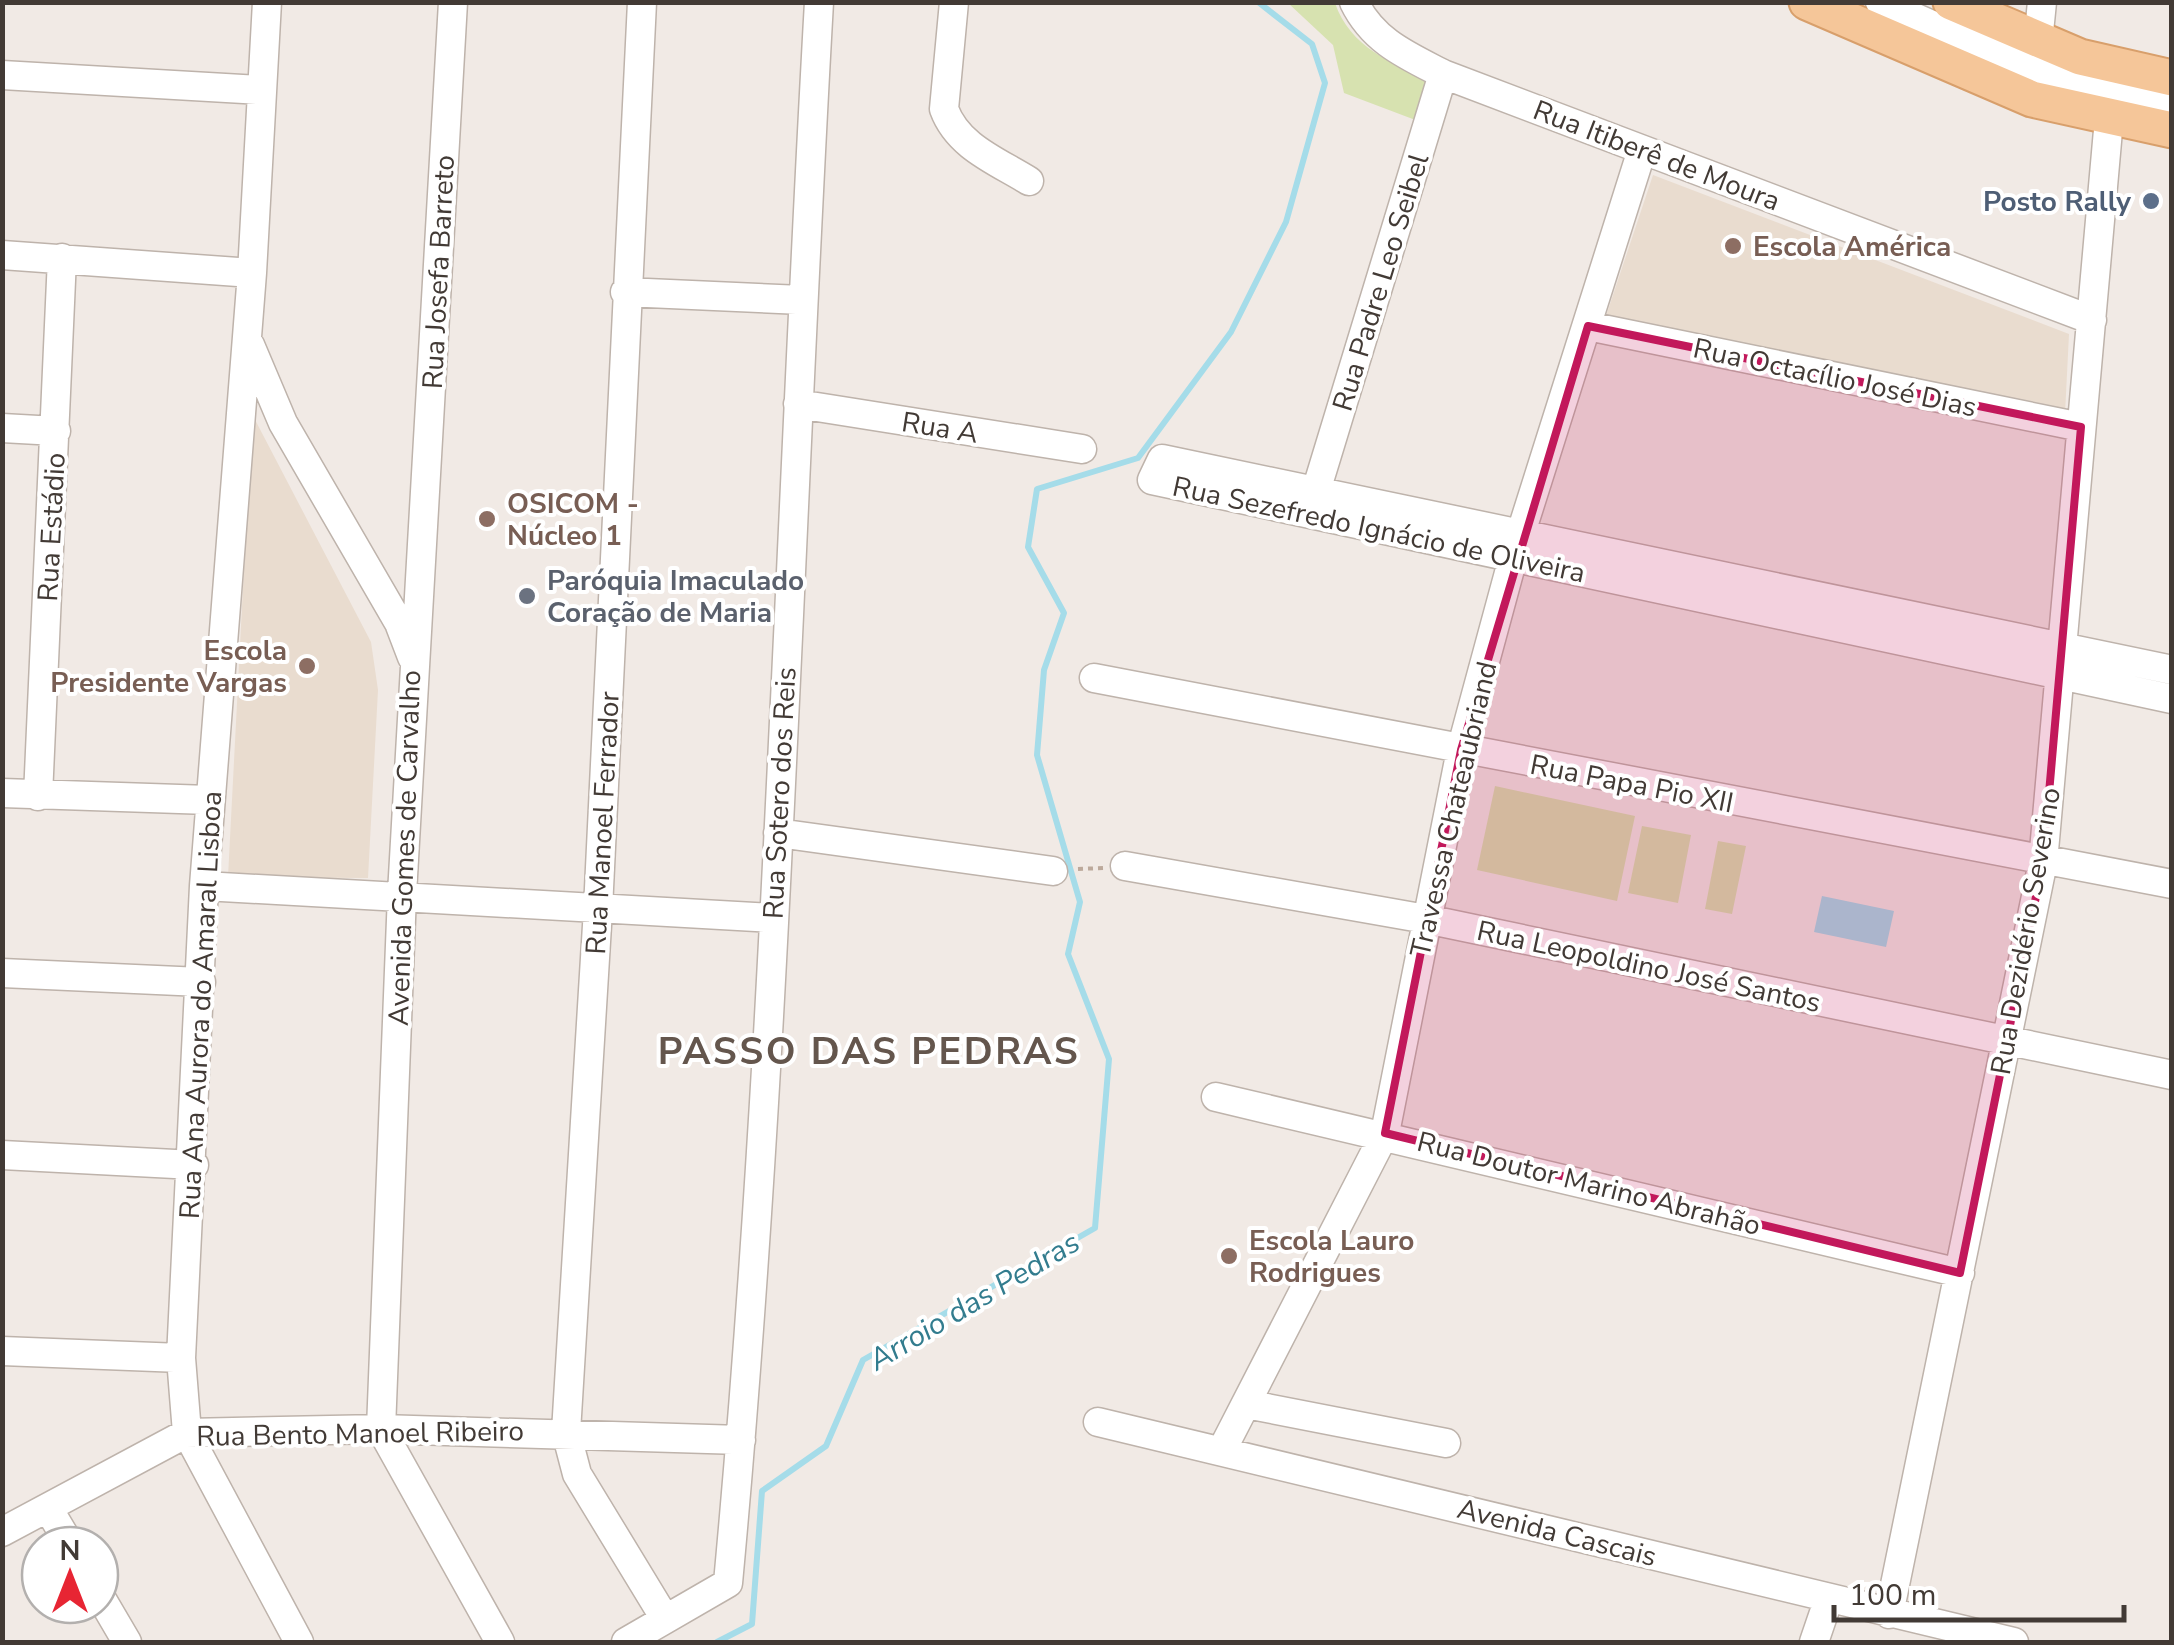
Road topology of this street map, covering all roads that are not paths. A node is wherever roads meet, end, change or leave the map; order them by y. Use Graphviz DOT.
graph roads {
  1 [pos="267,2"];
  2 [pos="454,2"];
  3 [pos="642,2"];
  4 [pos="820,2"];
  5 [pos="954,2"];
  6 [pos="1354,2"];
  7 [pos="1808,2"];
  8 [pos="1880,2"];
  9 [pos="1951,2"];
  10 [pos="2042,2"];
  11 [pos="2038,42"];
  12 [pos="1443,74"];
  13 [pos="2,75"];
  14 [pos="2172,78"];
  15 [pos="262,90"];
  16 [pos="2172,105"];
  17 [pos="2109,120"];
  18 [pos="2172,130"];
  19 [pos="1642,150"];
  20 [pos="1029,181"];
  21 [pos="2,255"];
  22 [pos="62,258"];
  23 [pos="252,273"];
  24 [pos="625,292"];
  25 [pos="802,300"];
  26 [pos="2092,320"];
  27 [pos="1588,326"];
  28 [pos="248,339"];
  29 [pos="798,404"];
  30 [pos="2,428"];
  31 [pos="2082,428"];
  32 [pos="56,431"];
  33 [pos="1082,449"];
  34 [pos="1316,491"];
  35 [pos="422,542"];
  36 [pos="1517,548"];
  37 [pos="371,574"];
  38 [pos="414,663"];
  39 [pos="2063,663"];
  40 [pos="2172,670"];
  41 [pos="1094,678"];
  42 [pos="2172,699"];
  43 [pos="1460,750"];
  44 [pos="2,793"];
  45 [pos="38,796"];
  46 [pos="209,800"];
  47 [pos="778,833"];
  48 [pos="2043,862"];
  49 [pos="1125,866"];
  50 [pos="1053,871"];
  51 [pos="2172,884"];
  52 [pos="204,886"];
  53 [pos="402,894"];
  54 [pos="598,909"];
  55 [pos="773,918"];
  56 [pos="1426,920"];
  57 [pos="2,973"];
  58 [pos="201,982"];
  59 [pos="2008,1042"];
  60 [pos="2172,1075"];
  61 [pos="1216,1097"];
  62 [pos="1385,1133"];
  63 [pos="2,1155"];
  64 [pos="194,1165"];
  65 [pos="1960,1273"];
  66 [pos="2,1350"];
  67 [pos="181,1358"];
  68 [pos="1246,1404"];
  69 [pos="1098,1422"];
  70 [pos="380,1429"];
  71 [pos="566,1432"];
  72 [pos="186,1433"];
  73 [pos="742,1440"];
  74 [pos="1446,1444"];
  75 [pos="1222,1450"];
  76 [pos="48,1508"];
  77 [pos="58,1525"];
  78 [pos="2,1532"];
  79 [pos="1829,1598"];
  80 [pos="1889,1614"];
  81 [pos="664,1617"];
  82 [pos="299,1642"];
  83 [pos="500,1642"];
  84 [pos="626,1642"];
  85 [pos="1814,1642"];
  86 [pos="2014,1642"];
  1 -- 15 [label="street, Avenida Gomes de Carvalho"];
  2 -- 35 [label="street, Rua Josefa Barreto"];
  3 -- 24 [label="street, Rua Manoel Ferrador"];
  4 -- 25 [label="street, Rua Sotero dos Reis"];
  5 -- 20 [label="street"];
  6 -- 12 [label="street, Rua Itiberê de Moura"];
  7 -- 17 [label="main road"];
  8 -- 16 [label="street"];
  9 -- 11 [label="main road"];
  10 -- 11 [label="street"];
  11 -- 14 [label="main road"];
  12 -- 19 [label="street, Rua Itiberê de Moura"];
  12 -- 34 [label="street, Rua Padre Leo Seibel"];
  13 -- 15 [label="street"];
  15 -- 23 [label="street, Avenida Gomes de Carvalho"];
  17 -- 18 [label="main road"];
  17 -- 26 [label="street, Rua Dezidério Severino"];
  19 -- 26 [label="street, Rua Itiberê de Moura"];
  19 -- 27 [label="street, Travessa Chateaubriand"];
  21 -- 22 [label="street"];
  22 -- 23 [label="street"];
  22 -- 32 [label="street, Rua Estádio"];
  23 -- 28 [label="street, Avenida Gomes de Carvalho"];
  24 -- 25 [label="street"];
  24 -- 54 [label="street, Rua Manoel Ferrador"];
  25 -- 29 [label="street, Rua Sotero dos Reis"];
  26 -- 31 [label="street, Rua Dezidério Severino"];
  27 -- 31 [label="street, Rua Octacílio José Dias"];
  27 -- 36 [label="street, Travessa Chateaubriand"];
  28 -- 37 [label="street, Avenida Gomes de Carvalho"];
  28 -- 46 [label="street, Rua Ana Aurora do Amaral Lisboa"];
  29 -- 33 [label="street, Rua A"];
  29 -- 47 [label="street, Rua Sotero dos Reis"];
  30 -- 32 [label="street"];
  31 -- 39 [label="street, Rua Dezidério Severino"];
  32 -- 45 [label="street, Rua Estádio"];
  34 -- 36 [label="street, Rua Sezefredo Ignácio de Oliveira"];
  34 -- 36 [label="street, Rua Sezefredo Ignácio de Oliveira"];
  35 -- 37 [label="street"];
  35 -- 38 [label="street, Rua Josefa Barreto"];
  36 -- 39 [label="street, Rua Sezefredo Ignácio de Oliveira"];
  36 -- 43 [label="street, Travessa Chateaubriand"];
  37 -- 38 [label="street, Avenida Gomes de Carvalho"];
  38 -- 53 [label="street, Avenida Gomes de Carvalho"];
  39 -- 40 [label="street, Rua Sezefredo Ignácio de Oliveira"];
  39 -- 42 [label="street, Rua Sezefredo Ignácio de Oliveira"];
  39 -- 48 [label="street, Rua Dezidério Severino"];
  41 -- 43 [label="street, Rua Papa Pio XII"];
  43 -- 48 [label="street, Rua Papa Pio XII"];
  43 -- 56 [label="street, Travessa Chateaubriand"];
  44 -- 45 [label="street"];
  45 -- 46 [label="street"];
  46 -- 52 [label="street, Rua Ana Aurora do Amaral Lisboa"];
  47 -- 50 [label="street"];
  47 -- 55 [label="street, Rua Sotero dos Reis"];
  48 -- 51 [label="street, Rua Papa Pio XII"];
  48 -- 59 [label="street, Rua Dezidério Severino"];
  49 -- 56 [label="street, Rua Leopoldino José Santos"];
  52 -- 53 [label="street"];
  52 -- 58 [label="street, Rua Ana Aurora do Amaral Lisboa"];
  53 -- 54 [label="street"];
  53 -- 70 [label="street, Avenida Gomes de Carvalho"];
  54 -- 55 [label="street"];
  54 -- 71 [label="street, Rua Manoel Ferrador"];
  55 -- 73 [label="street, Rua Sotero dos Reis"];
  56 -- 59 [label="street, Rua Leopoldino José Santos"];
  56 -- 62 [label="street, Travessa Chateaubriand"];
  57 -- 58 [label="street"];
  58 -- 64 [label="street, Rua Ana Aurora do Amaral Lisboa"];
  59 -- 60 [label="street, Rua Leopoldino José Santos"];
  59 -- 65 [label="street, Rua Dezidério Severino"];
  61 -- 62 [label="street, Rua Doutor Marino Abrahão"];
  62 -- 65 [label="street, Rua Doutor Marino Abrahão"];
  62 -- 68 [label="street, Travessa Chateaubriand"];
  63 -- 64 [label="street"];
  64 -- 67 [label="street, Rua Ana Aurora do Amaral Lisboa"];
  65 -- 80 [label="street, Rua Dezidério Severino"];
  66 -- 67 [label="street"];
  67 -- 72 [label="street, Rua Ana Aurora do Amaral Lisboa"];
  68 -- 74 [label="street"];
  68 -- 75 [label="street, Travessa Chateaubriand"];
  69 -- 75 [label="street, Avenida Cascais"];
  70 -- 71 [label="street, Rua Bento Manoel Ribeiro"];
  70 -- 72 [label="street, Rua Bento Manoel Ribeiro"];
  70 -- 83 [label="street"];
  71 -- 73 [label="street, Rua Bento Manoel Ribeiro"];
  71 -- 81 [label="street, Rua Manoel Ferrador"];
  72 -- 76 [label="street, Rua Bento Manoel Ribeiro"];
  72 -- 82 [label="street, Rua Ana Aurora do Amaral Lisboa"];
  73 -- 81 [label="street, Rua Sotero dos Reis"];
  75 -- 79 [label="street, Avenida Cascais"];
  76 -- 77 [label="street"];
  76 -- 78 [label="street, Rua Bento Manoel Ribeiro"];
  79 -- 80 [label="street, Avenida Cascais"];
  79 -- 85 [label="street"];
  80 -- 86 [label="street, Avenida Cascais"];
  81 -- 84 [label="street"];
}
